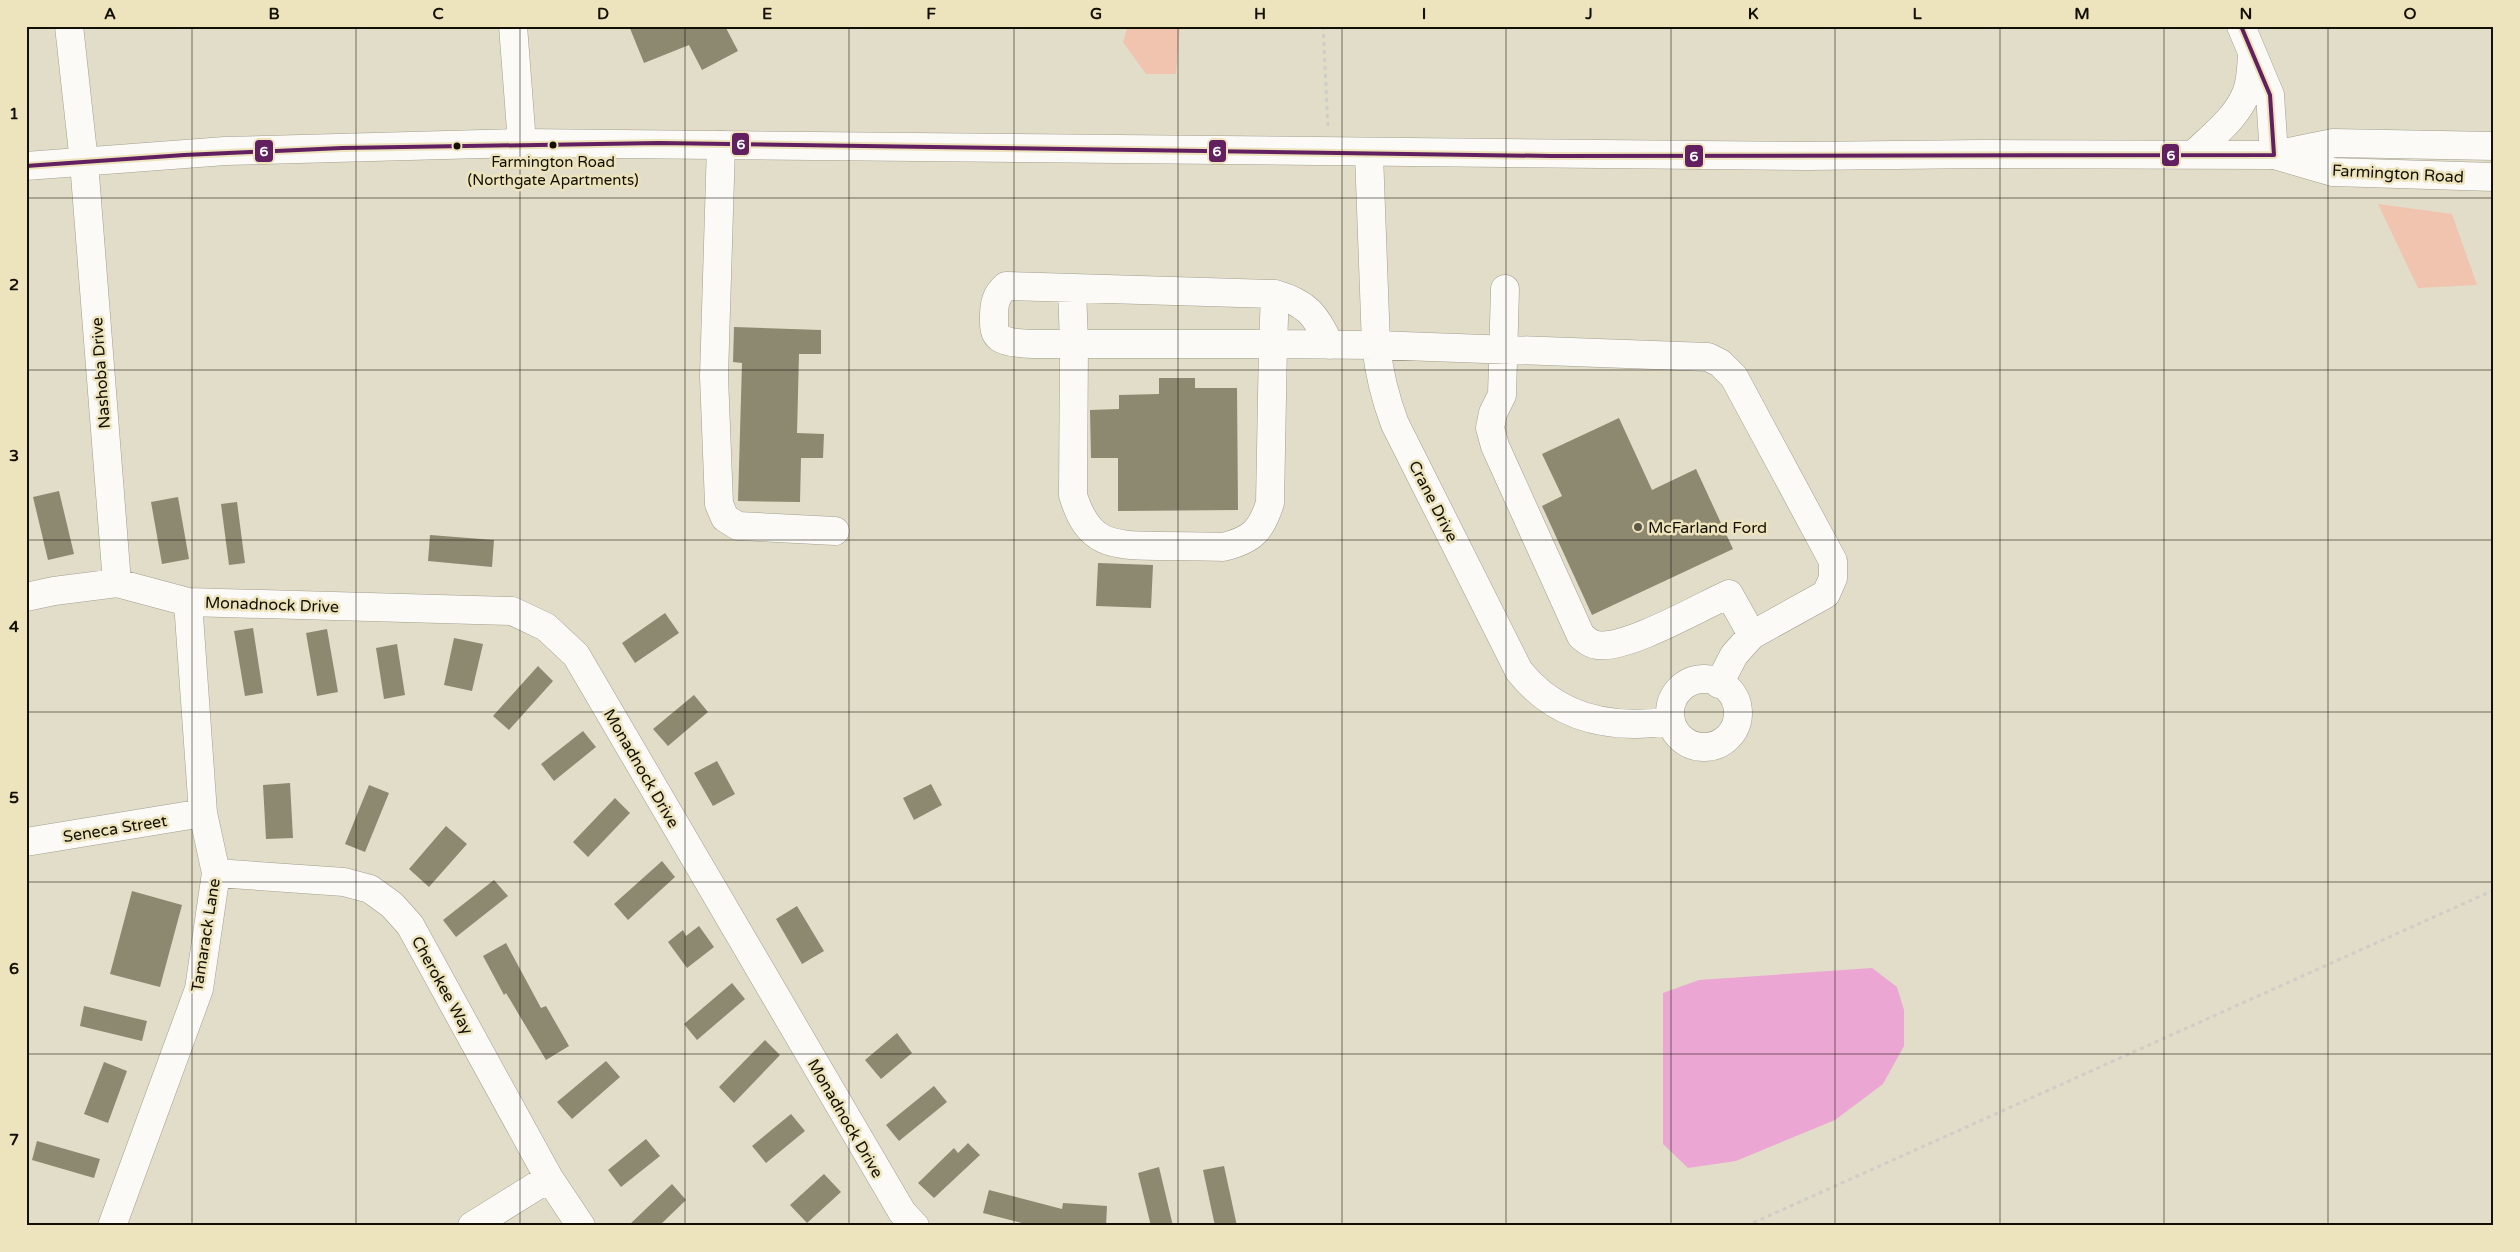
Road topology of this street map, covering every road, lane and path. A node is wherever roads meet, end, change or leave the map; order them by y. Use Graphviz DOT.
graph roads {
  1 [pos="68,26"];
  2 [pos="513,26"];
  3 [pos="1323,26"];
  4 [pos="2241,26"];
  5 [pos="2252,56"];
  6 [pos="522,143"];
  7 [pos="721,145"];
  8 [pos="2494,146"];
  9 [pos="1329,153"];
  10 [pos="1369,154"];
  11 [pos="2194,154"];
  12 [pos="2274,155"];
  13 [pos="84,162"];
  14 [pos="26,166"];
  15 [pos="2494,176"];
  16 [pos="1072,288"];
  17 [pos="1505,289"];
  18 [pos="1275,294"];
  19 [pos="1074,344"];
  20 [pos="1273,344"];
  21 [pos="1330,345"];
  22 [pos="1376,345"];
  23 [pos="1504,349"];
  24 [pos="836,531"];
  25 [pos="117,583"];
  26 [pos="26,597"];
  27 [pos="188,602"];
  28 [pos="1752,634"];
  29 [pos="1719,684"];
  30 [pos="1671,721"];
  31 [pos="203,813"];
  32 [pos="26,842"];
  33 [pos="216,872"];
  34 [pos="2494,890"];
  35 [pos="549,1178"];
  36 [pos="112,1226"];
  37 [pos="472,1226"];
  38 [pos="581,1226"];
  39 [pos="915,1226"];
  40 [pos="1746,1226"];
  1 -- 13 [label="main road, Nashoba Drive"];
  2 -- 6 [label="main road"];
  3 -- 9 [label="path"];
  4 -- 5 [label="main road"];
  5 -- 11 [label="main road"];
  5 -- 12 [label="main road"];
  6 -- 7 [label="main road, Farmington Road"];
  6 -- 13 [label="main road, Farmington Road"];
  7 -- 9 [label="main road, Farmington Road"];
  7 -- 24 [label="main road"];
  8 -- 12 [label="main road, Farmington Road"];
  9 -- 10 [label="main road, Farmington Road"];
  10 -- 11 [label="main road, Farmington Road"];
  10 -- 22 [label="main road, Crane Drive"];
  11 -- 12 [label="main road, Farmington Road"];
  12 -- 15 [label="main road, Farmington Road"];
  13 -- 14 [label="main road, Farmington Road"];
  13 -- 25 [label="main road, Nashoba Drive"];
  16 -- 18 [label="main road"];
  16 -- 19 [label="main road"];
  16 -- 19 [label="main road"];
  17 -- 23 [label="main road"];
  18 -- 20 [label="main road"];
  18 -- 21 [label="main road"];
  19 -- 20 [label="main road"];
  19 -- 20 [label="main road"];
  20 -- 21 [label="main road"];
  21 -- 22 [label="main road"];
  22 -- 23 [label="main road"];
  22 -- 30 [label="main road, Crane Drive"];
  23 -- 28 [label="main road"];
  23 -- 28 [label="main road"];
  25 -- 26 [label="main road"];
  25 -- 27 [label="main road, Monadnock Drive"];
  27 -- 31 [label="main road, Tamarack Lane"];
  27 -- 39 [label="main road, Monadnock Drive"];
  28 -- 29 [label="main road"];
  29 -- 30 [label="main road"];
  29 -- 30 [label="main road"];
  31 -- 32 [label="main road, Seneca Street"];
  31 -- 33 [label="main road, Tamarack Lane"];
  33 -- 35 [label="main road, Cherokee Way"];
  33 -- 36 [label="main road, Tamarack Lane"];
  34 -- 40 [label="path"];
  35 -- 37 [label="main road"];
  35 -- 38 [label="main road, Cherokee Way"];
}
